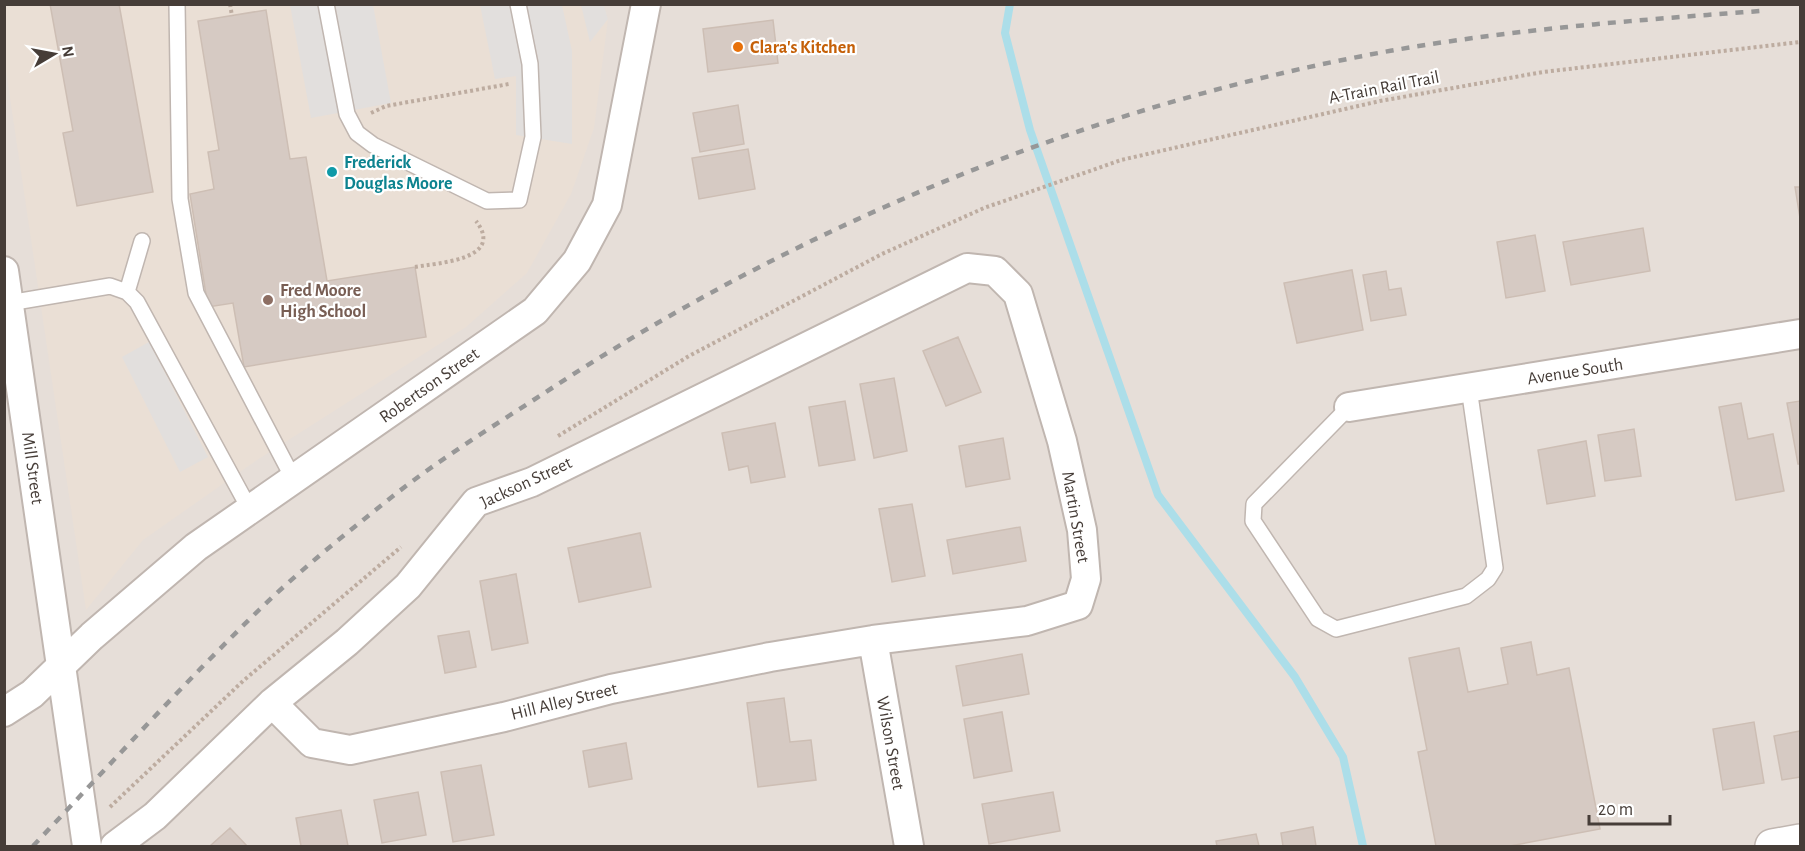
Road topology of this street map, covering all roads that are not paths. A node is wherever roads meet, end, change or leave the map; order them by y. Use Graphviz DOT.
graph roads {
  1 [pos="177,4"];
  2 [pos="326,4"];
  3 [pos="518,4"];
  4 [pos="646,4"];
  5 [pos="142,241"];
  6 [pos="995,271"];
  7 [pos="4,272"];
  8 [pos="127,292"];
  9 [pos="9,303"];
  10 [pos="1800,334"];
  11 [pos="1469,388"];
  12 [pos="1349,407"];
  13 [pos="294,480"];
  14 [pos="250,510"];
  15 [pos="873,640"];
  16 [pos="62,665"];
  17 [pos="272,703"];
  18 [pos="4,712"];
  19 [pos="1800,841"];
  20 [pos="87,846"];
  21 [pos="115,846"];
  22 [pos="909,846"];
  23 [pos="1772,846"];
  1 -- 13 [label="lane"];
  2 -- 3 [label="lane"];
  4 -- 13 [label="street, Robertson Street"];
  5 -- 8 [label="lane"];
  6 -- 15 [label="street, Martin Street"];
  6 -- 17 [label="street, Jackson Street"];
  7 -- 9 [label="street, Mill Street"];
  8 -- 9 [label="lane"];
  8 -- 14 [label="lane"];
  9 -- 16 [label="street, Mill Street"];
  10 -- 11 [label="street, Avenue South"];
  11 -- 12 [label="street, Avenue South"];
  11 -- 12 [label="lane"];
  13 -- 14 [label="street, Robertson Street"];
  14 -- 16 [label="street, Robertson Street"];
  15 -- 17 [label="street, Hill Alley Street"];
  15 -- 22 [label="street, Wilson Street"];
  16 -- 18 [label="street, Robertson Street"];
  16 -- 20 [label="street, Mill Street"];
  17 -- 21 [label="street, Jackson Street"];
  19 -- 23 [label="street"];
}
